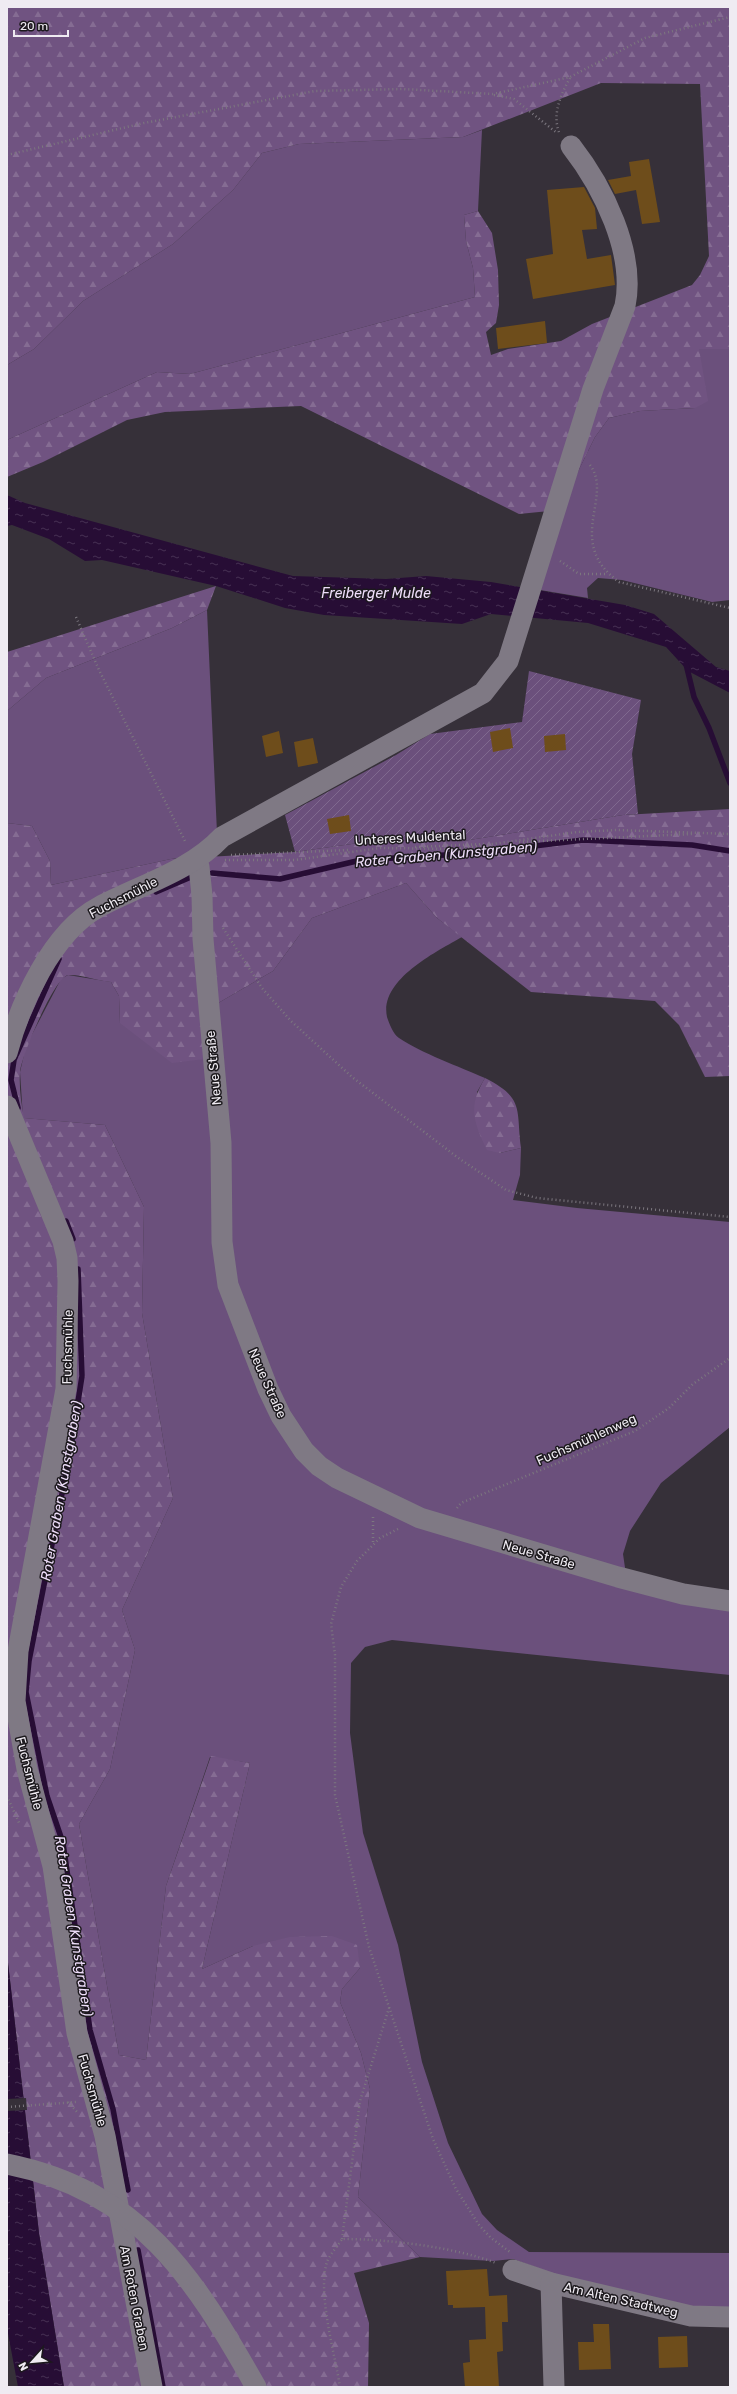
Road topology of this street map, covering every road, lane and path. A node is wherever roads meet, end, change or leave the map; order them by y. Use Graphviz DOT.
graph roads {
  1 [pos="730,17"];
  2 [pos="570,77"];
  3 [pos="493,94"];
  4 [pos="571,146"];
  5 [pos="7,155"];
  6 [pos="572,456"];
  7 [pos="541,553"];
  8 [pos="608,574"];
  9 [pos="730,608"];
  10 [pos="76,617"];
  11 [pos="730,833"];
  12 [pos="214,846"];
  13 [pos="196,860"];
  14 [pos="221,926"];
  15 [pos="7,1053"];
  16 [pos="7,1106"];
  17 [pos="730,1217"];
  18 [pos="730,1358"];
  19 [pos="370,1494"];
  20 [pos="420,1518"];
  21 [pos="442,1525"];
  22 [pos="373,1545"];
  23 [pos="730,1601"];
  24 [pos="389,2008"];
  25 [pos="68,2102"];
  26 [pos="7,2107"];
  27 [pos="7,2164"];
  28 [pos="111,2204"];
  29 [pos="342,2239"];
  30 [pos="519,2272"];
  31 [pos="551,2283"];
  32 [pos="730,2318"];
  33 [pos="152,2387"];
  34 [pos="256,2387"];
  35 [pos="340,2387"];
  36 [pos="554,2387"];
  1 -- 2 [label="path"];
  2 -- 3 [label="path"];
  2 -- 3 [label="path"];
  3 -- 5 [label="path"];
  4 -- 6 [label="street, Fuchsmühle"];
  6 -- 7 [label="street, Fuchsmühle"];
  6 -- 8 [label="path"];
  7 -- 8 [label="path"];
  7 -- 12 [label="street, Fuchsmühle"];
  8 -- 9 [label="path"];
  10 -- 13 [label="path"];
  11 -- 12 [label="path, Unteres Muldental"];
  11 -- 13 [label="path"];
  12 -- 13 [label="street, Fuchsmühle"];
  13 -- 15 [label="street, Fuchsmühle"];
  13 -- 19 [label="street, Neue Straße"];
  14 -- 17 [label="path"];
  16 -- 28 [label="street, Fuchsmühle"];
  18 -- 21 [label="path, Fuchsmühlenweg"];
  19 -- 20 [label="street, Neue Straße"];
  19 -- 22 [label="path"];
  20 -- 21 [label="street, Neue Straße"];
  20 -- 22 [label="path"];
  21 -- 23 [label="street, Neue Straße"];
  22 -- 24 [label="path"];
  24 -- 29 [label="path"];
  24 -- 30 [label="path"];
  25 -- 26 [label="path"];
  27 -- 28 [label="street"];
  28 -- 33 [label="street, Am Roten Graben"];
  28 -- 34 [label="street"];
  29 -- 30 [label="path"];
  29 -- 35 [label="path"];
  30 -- 31 [label="street, Am Alten Stadtweg"];
  31 -- 32 [label="street, Am Alten Stadtweg"];
  31 -- 36 [label="street"];
}
